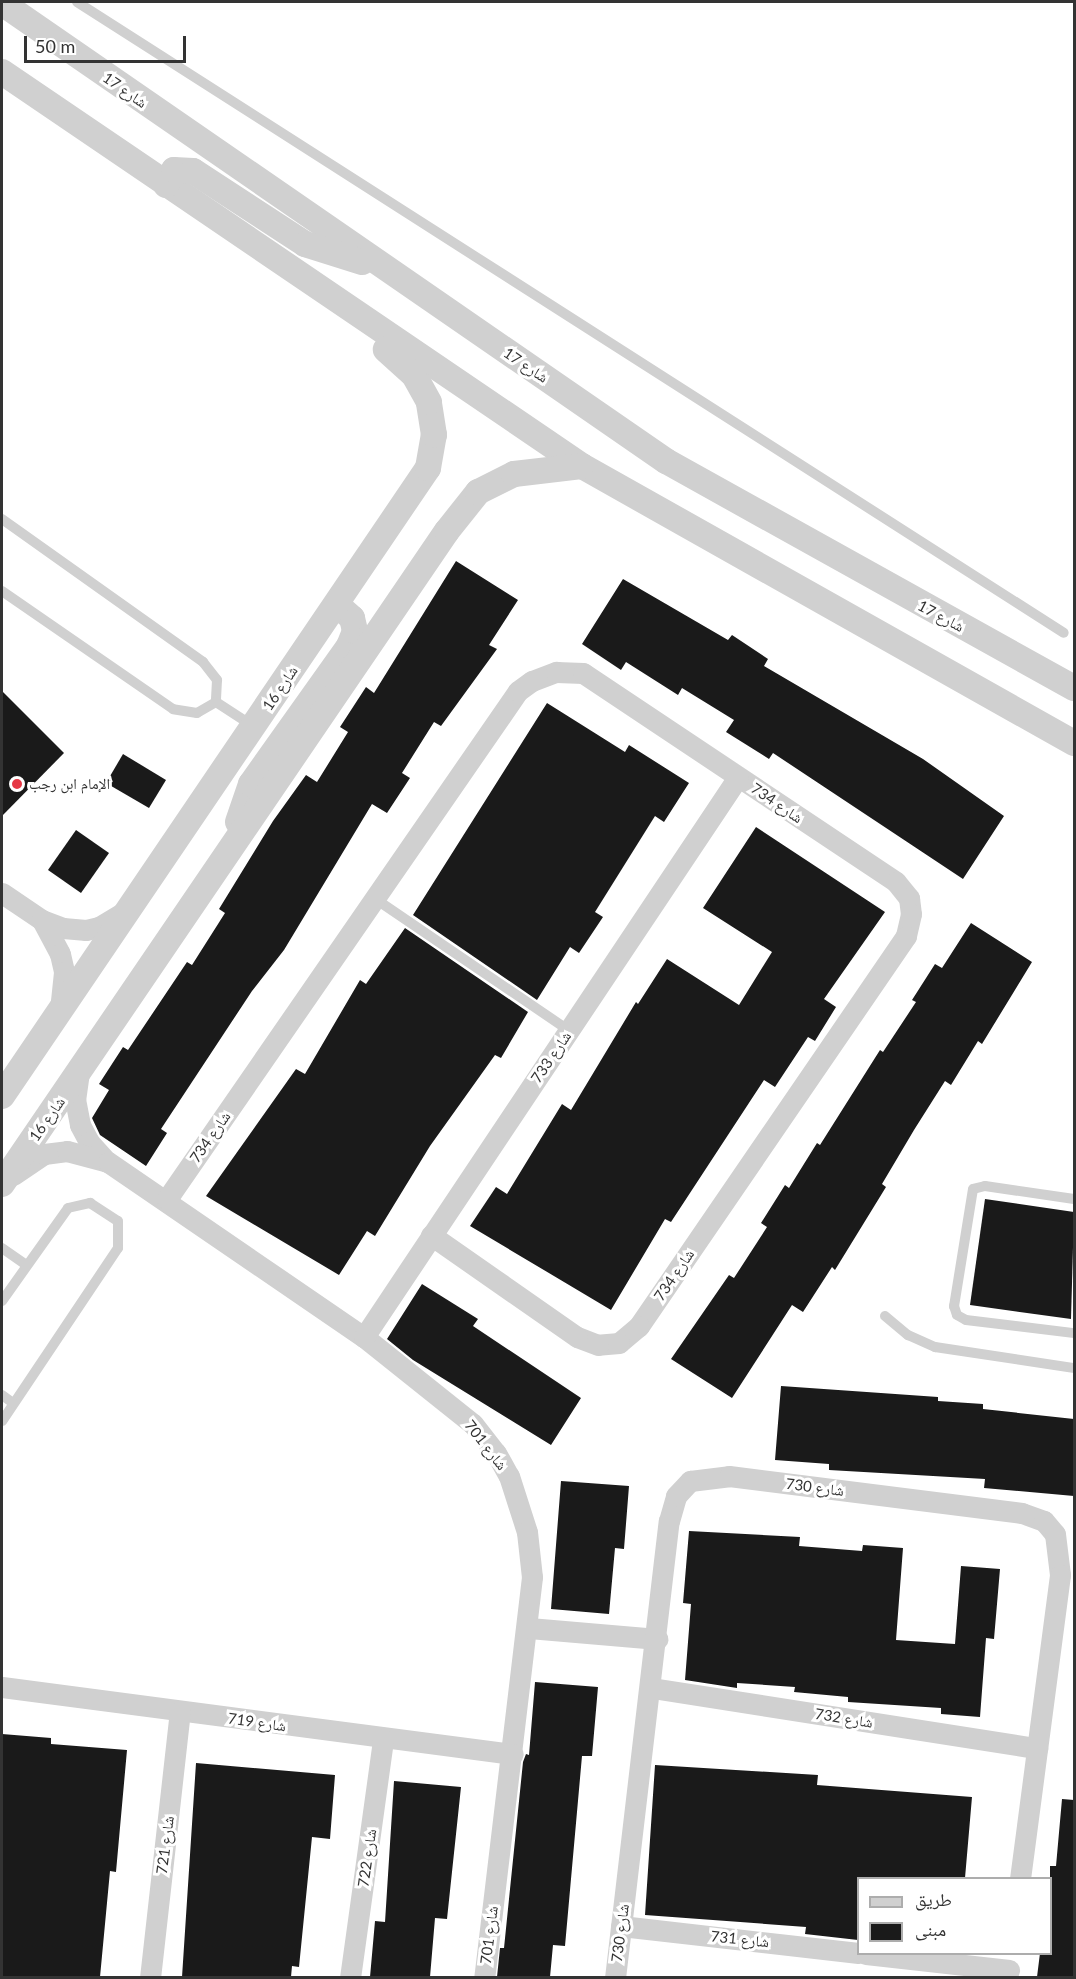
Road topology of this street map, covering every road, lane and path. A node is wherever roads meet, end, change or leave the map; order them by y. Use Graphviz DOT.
graph roads {
  1 [pos="77,2"];
  2 [pos="2,3"];
  3 [pos="2,72"];
  4 [pos="166,185"];
  5 [pos="388,271"];
  6 [pos="317,287"];
  7 [pos="582,466"];
  8 [pos="2,519"];
  9 [pos="2,591"];
  10 [pos="337,605"];
  11 [pos="1064,633"];
  12 [pos="1074,688"];
  13 [pos="216,702"];
  14 [pos="254,726"];
  15 [pos="1074,743"];
  16 [pos="738,777"];
  17 [pos="226,854"];
  18 [pos="2,892"];
  19 [pos="374,898"];
  20 [pos="128,910"];
  21 [pos="42,920"];
  22 [pos="60,1008"];
  23 [pos="568,1030"];
  24 [pos="79,1072"];
  25 [pos="2,1096"];
  26 [pos="108,1162"];
  27 [pos="2,1185"];
  28 [pos="167,1199"];
  29 [pos="1074,1199"];
  30 [pos="431,1235"];
  31 [pos="2,1248"];
  32 [pos="26,1265"];
  33 [pos="6,1284"];
  34 [pos="2,1301"];
  35 [pos="885,1316"];
  36 [pos="1074,1333"];
  37 [pos="364,1337"];
  38 [pos="1074,1368"];
  39 [pos="2,1395"];
  40 [pos="13,1403"];
  41 [pos="2,1421"];
  42 [pos="1067,1576"];
  43 [pos="529,1628"];
  44 [pos="658,1639"];
  45 [pos="2,1687"];
  46 [pos="652,1689"];
  47 [pos="180,1712"];
  48 [pos="383,1739"];
  49 [pos="1036,1748"];
  50 [pos="513,1754"];
  51 [pos="1020,1877"];
  52 [pos="621,1926"];
  53 [pos="857,1953"];
  54 [pos="887,1955"];
  55 [pos="1010,1967"];
  56 [pos="150,1977"];
  57 [pos="350,1977"];
  58 [pos="484,1977"];
  59 [pos="615,1977"];
  1 -- 11 [label="lane"];
  2 -- 5 [label="street, شارع 17"];
  3 -- 4 [label="street"];
  4 -- 5 [label="street"];
  4 -- 6 [label="street"];
  5 -- 12 [label="street, شارع 17"];
  6 -- 7 [label="street"];
  6 -- 10 [label="street, شارع 16"];
  7 -- 15 [label="street"];
  7 -- 17 [label="street, شارع 16"];
  8 -- 13 [label="lane"];
  9 -- 13 [label="lane"];
  10 -- 14 [label="street, شارع 16"];
  10 -- 17 [label="street"];
  13 -- 14 [label="lane"];
  14 -- 20 [label="street, شارع 16"];
  16 -- 19 [label="street, شارع 734"];
  16 -- 23 [label="street, شارع 733"];
  16 -- 30 [label="street, شارع 734"];
  17 -- 24 [label="street, شارع 16"];
  18 -- 21 [label="street"];
  19 -- 23 [label="lane"];
  19 -- 28 [label="street, شارع 734"];
  20 -- 21 [label="street"];
  20 -- 22 [label="street, شارع 16"];
  21 -- 22 [label="street"];
  22 -- 25 [label="street, شارع 16"];
  23 -- 30 [label="street, شارع 733"];
  24 -- 26 [label="street, شارع 701"];
  24 -- 27 [label="street, شارع 16"];
  26 -- 27 [label="street, شارع 701"];
  26 -- 28 [label="street, شارع 701"];
  28 -- 37 [label="street, شارع 701"];
  29 -- 36 [label="lane"];
  30 -- 37 [label="street, شارع 733"];
  31 -- 32 [label="lane"];
  32 -- 33 [label="lane"];
  32 -- 40 [label="lane"];
  33 -- 34 [label="lane"];
  35 -- 38 [label="lane"];
  37 -- 43 [label="street, شارع 701"];
  39 -- 40 [label="lane"];
  40 -- 41 [label="lane"];
  42 -- 44 [label="street, شارع 730"];
  42 -- 49 [label="street, شارع 730"];
  43 -- 44 [label="street"];
  43 -- 50 [label="street, شارع 701"];
  44 -- 46 [label="street, شارع 730"];
  45 -- 47 [label="street, شارع 719"];
  46 -- 49 [label="street, شارع 732"];
  46 -- 52 [label="street, شارع 730"];
  47 -- 48 [label="street, شارع 719"];
  47 -- 56 [label="street, شارع 721"];
  48 -- 50 [label="street, شارع 719"];
  48 -- 57 [label="street, شارع 722"];
  49 -- 51 [label="street, شارع 730"];
  50 -- 58 [label="street, شارع 701"];
  52 -- 53 [label="street, شارع 731"];
  52 -- 59 [label="street, شارع 730"];
  54 -- 55 [label="street"];
}
